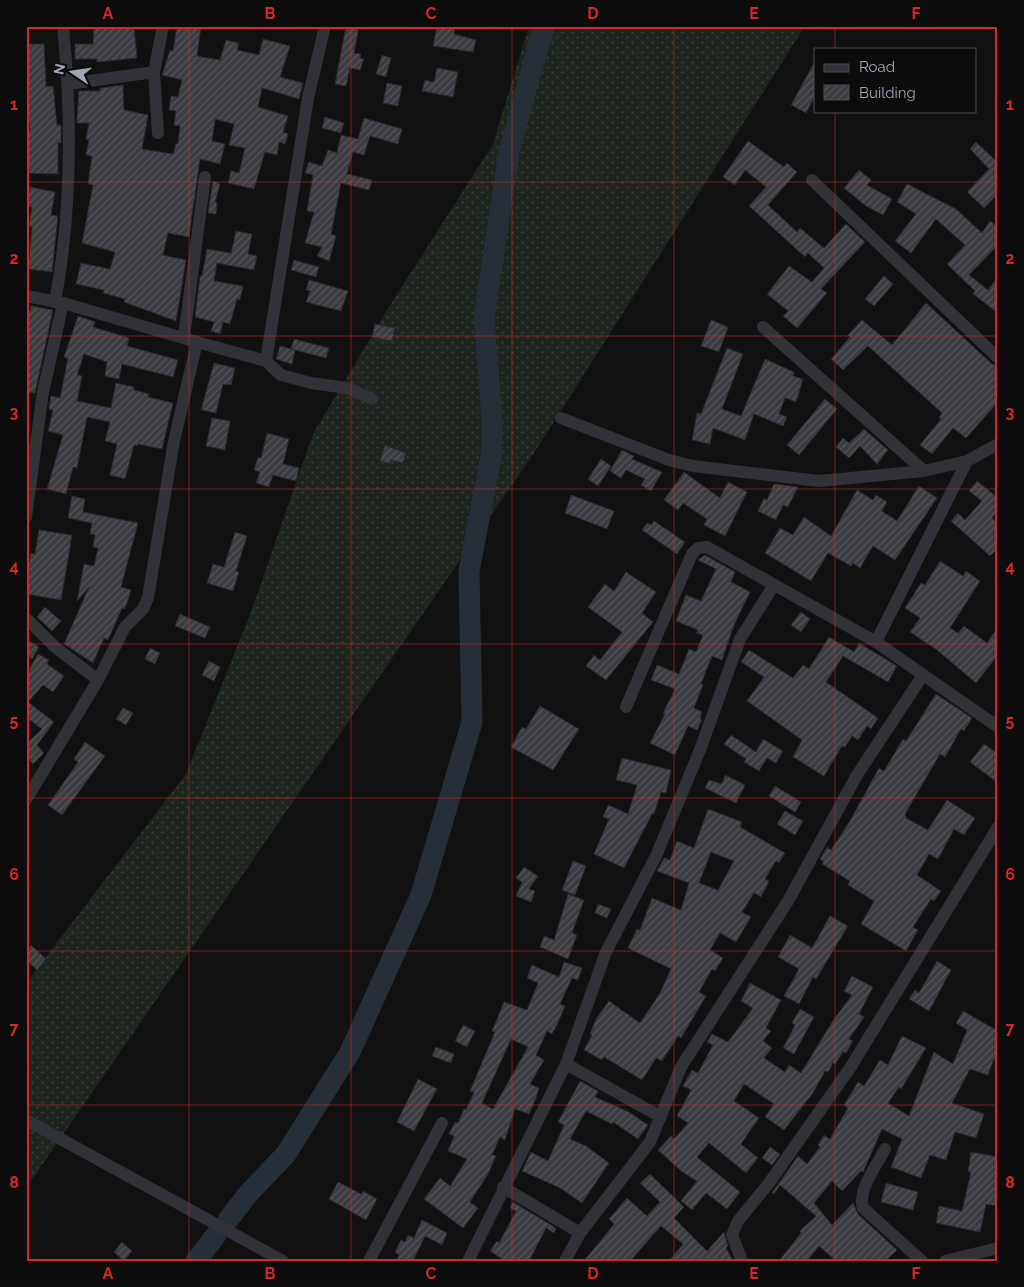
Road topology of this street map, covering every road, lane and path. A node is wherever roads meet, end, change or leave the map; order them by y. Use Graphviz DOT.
graph roads {
  1 [pos="63,26"];
  2 [pos="163,26"];
  3 [pos="326,26"];
  4 [pos="154,72"];
  5 [pos="68,84"];
  6 [pos="158,133"];
  7 [pos="205,176"];
  8 [pos="812,180"];
  9 [pos="26,296"];
  10 [pos="59,302"];
  11 [pos="763,327"];
  12 [pos="184,337"];
  13 [pos="196,342"];
  14 [pos="998,358"];
  15 [pos="266,361"];
  16 [pos="372,398"];
  17 [pos="561,418"];
  18 [pos="998,444"];
  19 [pos="967,461"];
  20 [pos="924,471"];
  21 [pos="26,517"];
  22 [pos="774,585"];
  23 [pos="26,618"];
  24 [pos="876,642"];
  25 [pos="923,674"];
  26 [pos="98,680"];
  27 [pos="626,708"];
  28 [pos="998,727"];
  29 [pos="26,800"];
  30 [pos="998,827"];
  31 [pos="566,1064"];
  32 [pos="660,1117"];
  33 [pos="26,1120"];
  34 [pos="442,1123"];
  35 [pos="885,1149"];
  36 [pos="503,1187"];
  37 [pos="580,1233"];
  38 [pos="998,1248"];
  39 [pos="283,1261"];
  40 [pos="369,1261"];
  41 [pos="468,1261"];
  42 [pos="565,1261"];
  43 [pos="742,1261"];
  44 [pos="922,1261"];
  45 [pos="945,1261"];
  1 -- 5 [label="street"];
  2 -- 4 [label="street"];
  3 -- 15 [label="street"];
  4 -- 5 [label="street"];
  4 -- 6 [label="street"];
  5 -- 10 [label="street"];
  7 -- 12 [label="street"];
  8 -- 14 [label="street"];
  9 -- 10 [label="street"];
  10 -- 12 [label="street"];
  10 -- 21 [label="street"];
  11 -- 20 [label="street"];
  12 -- 13 [label="street"];
  13 -- 15 [label="street"];
  13 -- 26 [label="street"];
  15 -- 16 [label="street"];
  17 -- 20 [label="street"];
  18 -- 19 [label="street"];
  19 -- 20 [label="street"];
  19 -- 24 [label="street"];
  22 -- 24 [label="street"];
  22 -- 27 [label="street"];
  22 -- 31 [label="street"];
  23 -- 26 [label="street"];
  24 -- 25 [label="street"];
  25 -- 28 [label="street"];
  25 -- 32 [label="street"];
  26 -- 29 [label="street"];
  30 -- 43 [label="street"];
  31 -- 32 [label="street"];
  31 -- 36 [label="street"];
  32 -- 37 [label="street"];
  33 -- 39 [label="street"];
  34 -- 40 [label="street"];
  35 -- 44 [label="street"];
  36 -- 37 [label="street"];
  36 -- 41 [label="street"];
  37 -- 42 [label="street"];
  38 -- 45 [label="street"];
}
